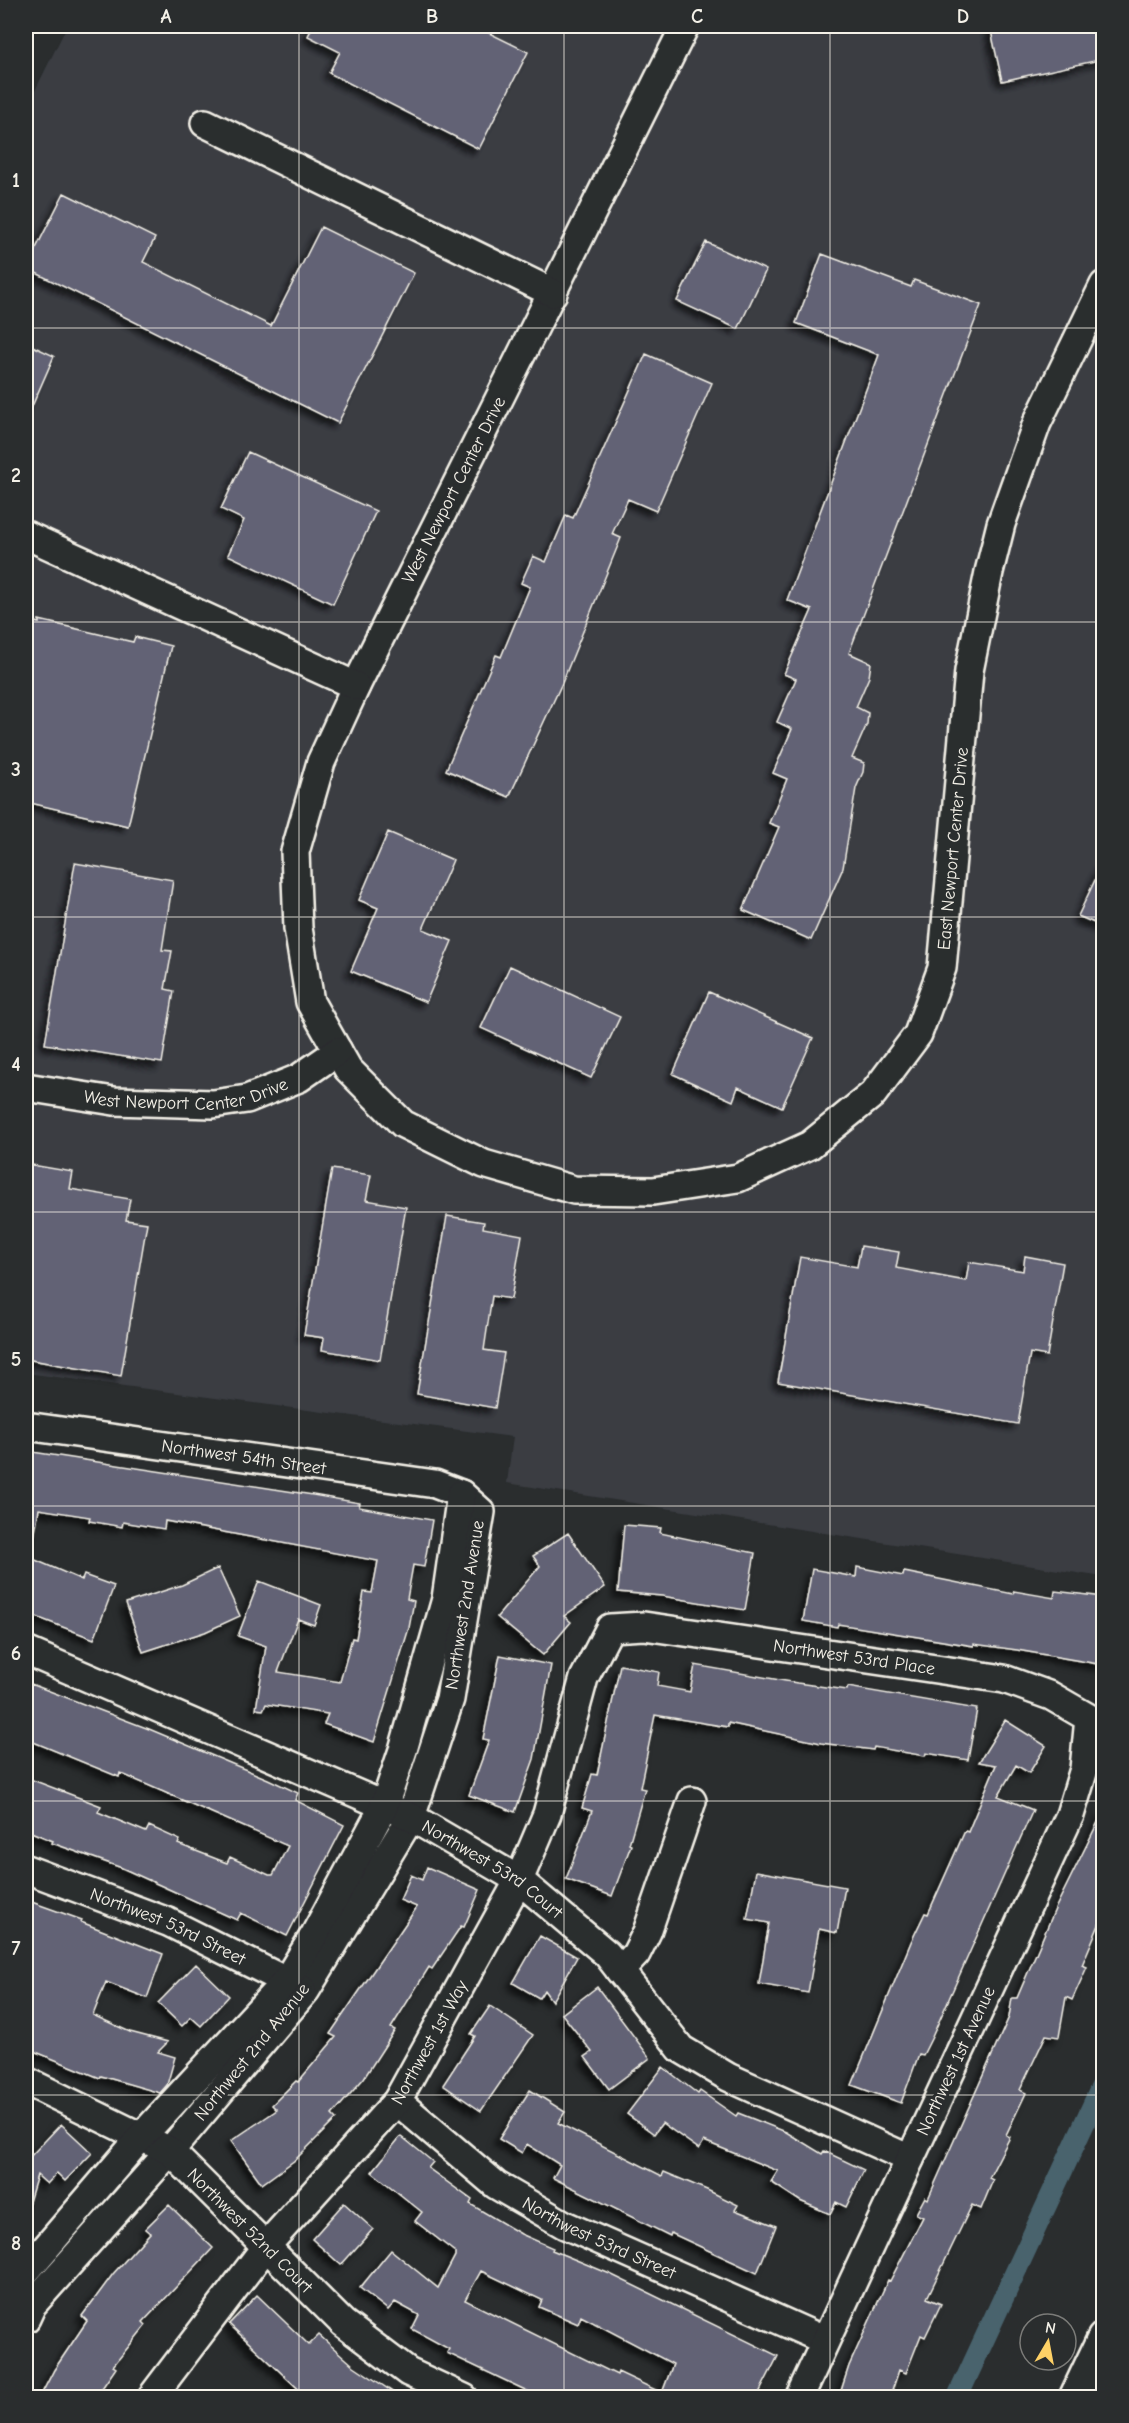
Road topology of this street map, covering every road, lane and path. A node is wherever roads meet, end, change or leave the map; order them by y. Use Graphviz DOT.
graph roads {
  1 [pos="686,26"];
  2 [pos="206,123"];
  3 [pos="553,293"];
  4 [pos="1101,295"];
  5 [pos="26,535"];
  6 [pos="356,686"];
  7 [pos="338,1051"];
  8 [pos="26,1087"];
  9 [pos="574,1190"];
  10 [pos="26,1426"];
  11 [pos="461,1494"];
  12 [pos="610,1628"];
  13 [pos="26,1651"];
  14 [pos="1089,1718"];
  15 [pos="693,1801"];
  16 [pos="384,1806"];
  17 [pos="411,1817"];
  18 [pos="26,1869"];
  19 [pos="519,1880"];
  20 [pos="620,1971"];
  21 [pos="296,1986"];
  22 [pos="26,2081"];
  23 [pos="397,2101"];
  24 [pos="141,2137"];
  25 [pos="170,2151"];
  26 [pos="910,2159"];
  27 [pos="267,2245"];
  28 [pos="26,2271"];
  29 [pos="28,2309"];
  30 [pos="1104,2339"];
  31 [pos="824,2340"];
  32 [pos="151,2397"];
  33 [pos="464,2397"];
  34 [pos="799,2397"];
  35 [pos="1076,2397"];
  1 -- 3 [label="street, West Newport Center Drive"];
  2 -- 3 [label="street"];
  3 -- 6 [label="street, West Newport Center Drive"];
  4 -- 9 [label="street, East Newport Center Drive"];
  5 -- 6 [label="street"];
  6 -- 7 [label="street, West Newport Center Drive"];
  7 -- 8 [label="street, West Newport Center Drive"];
  7 -- 9 [label="street, West Newport Center Drive"];
  10 -- 11 [label="street, Northwest 54th Street"];
  11 -- 16 [label="street, Northwest 2nd Avenue"];
  11 -- 17 [label="street, Northwest 2nd Avenue"];
  12 -- 14 [label="street, Northwest 53rd Place"];
  12 -- 19 [label="street, Northwest 1st Way"];
  13 -- 16 [label="street, Northwest 53rd Court"];
  14 -- 26 [label="street, Northwest 1st Avenue"];
  15 -- 20 [label="street"];
  16 -- 17 [label="street, Northwest 53rd Court"];
  16 -- 21 [label="street, Northwest 2nd Avenue"];
  17 -- 19 [label="street, Northwest 53rd Court"];
  17 -- 21 [label="street, Northwest 2nd Avenue"];
  18 -- 21 [label="street, Northwest 53rd Street"];
  19 -- 20 [label="street, Northwest 53rd Court"];
  19 -- 23 [label="street, Northwest 1st Way"];
  20 -- 26 [label="street, Northwest 53rd Court"];
  21 -- 24 [label="street, Northwest 2nd Avenue"];
  21 -- 25 [label="street, Northwest 2nd Avenue"];
  22 -- 24 [label="street, Northwest 52nd Court"];
  23 -- 27 [label="street, Northwest 1st Way"];
  23 -- 31 [label="street, Northwest 53rd Street"];
  24 -- 25 [label="street, Northwest 52nd Court"];
  24 -- 28 [label="street, Northwest 2nd Avenue"];
  25 -- 27 [label="street, Northwest 52nd Court"];
  25 -- 29 [label="street, Northwest 2nd Avenue"];
  26 -- 31 [label="street, Northwest 1st Avenue"];
  27 -- 32 [label="street, Northwest 1st Way"];
  27 -- 33 [label="street, Northwest 52nd Court"];
  30 -- 35 [label="highway"];
  31 -- 34 [label="street, Northwest 1st Avenue"];
}
